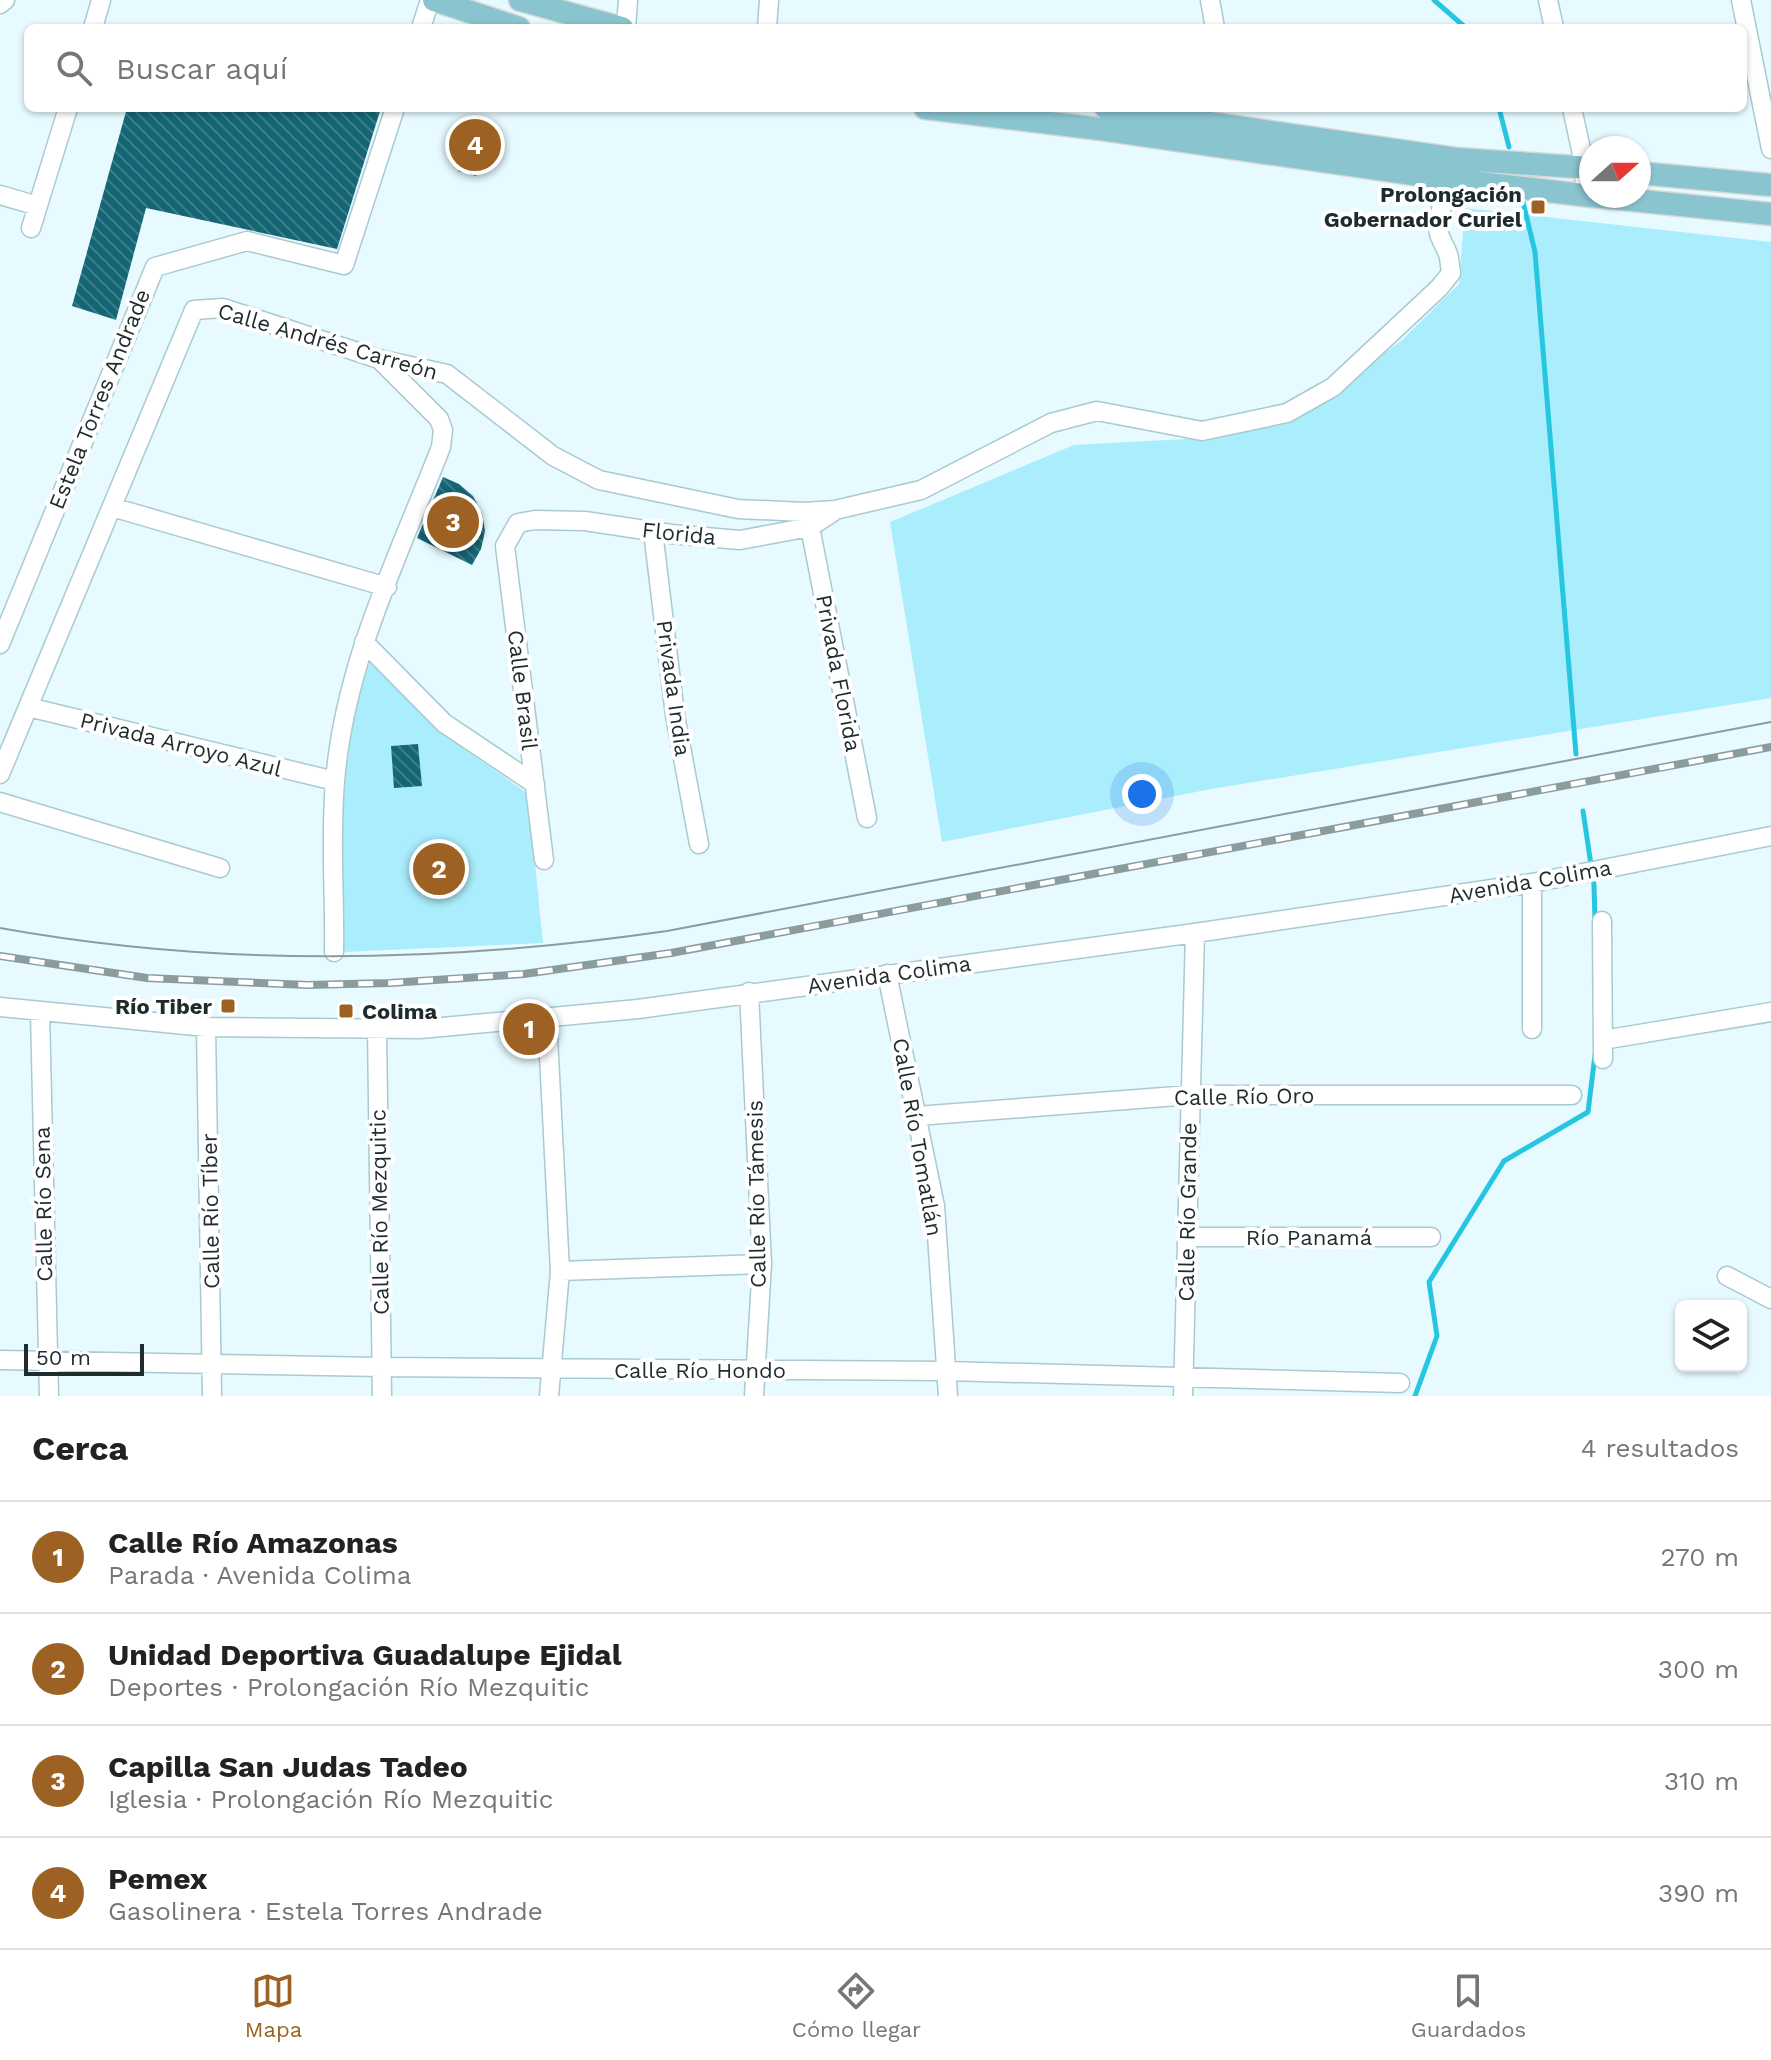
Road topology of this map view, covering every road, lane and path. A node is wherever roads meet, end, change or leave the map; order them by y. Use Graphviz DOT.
graph roads {
  1 [pos="101,0"];
  2 [pos="432,0"];
  3 [pos="520,0"];
  4 [pos="628,0"];
  5 [pos="769,0"];
  6 [pos="1210,0"];
  7 [pos="1548,0"];
  8 [pos="1741,0"];
  9 [pos="94,24"];
  10 [pos="423,24"];
  11 [pos="507,24"];
  12 [pos="609,24"];
  13 [pos="625,24"];
  14 [pos="767,24"];
  15 [pos="1214,24"];
  16 [pos="1553,24"];
  17 [pos="1762,60"];
  18 [pos="67,112"];
  19 [pos="394,112"];
  20 [pos="958,112"];
  21 [pos="1163,112"];
  22 [pos="1573,112"];
  23 [pos="1220,116"];
  24 [pos="1579,136"];
  25 [pos="1771,149"];
  26 [pos="1579,168"];
  27 [pos="1456,169"];
  28 [pos="1651,174"];
  29 [pos="1771,185"];
  30 [pos="1579,194"];
  31 [pos="0,195"];
  32 [pos="1651,202"];
  33 [pos="38,206"];
  34 [pos="1771,214"];
  35 [pos="31,228"];
  36 [pos="379,359"];
  37 [pos="112,507"];
  38 [pos="835,510"];
  39 [pos="518,523"];
  40 [pos="810,527"];
  41 [pos="653,531"];
  42 [pos="387,587"];
  43 [pos="364,642"];
  44 [pos="0,644"];
  45 [pos="28,707"];
  46 [pos="0,774"];
  47 [pos="335,781"];
  48 [pos="535,784"];
  49 [pos="0,802"];
  50 [pos="867,818"];
  51 [pos="1771,836"];
  52 [pos="699,844"];
  53 [pos="544,860"];
  54 [pos="220,868"];
  55 [pos="1532,883"];
  56 [pos="1602,921"];
  57 [pos="1195,933"];
  58 [pos="334,952"];
  59 [pos="887,974"];
  60 [pos="749,992"];
  61 [pos="0,1007"];
  62 [pos="40,1012"];
  63 [pos="1771,1012"];
  64 [pos="547,1017"];
  65 [pos="206,1027"];
  66 [pos="377,1028"];
  67 [pos="1532,1029"];
  68 [pos="1190,1095"];
  69 [pos="1572,1095"];
  70 [pos="917,1116"];
  71 [pos="1187,1237"];
  72 [pos="1431,1237"];
  73 [pos="762,1264"];
  74 [pos="560,1271"];
  75 [pos="1727,1276"];
  76 [pos="1771,1299"];
  77 [pos="0,1360"];
  78 [pos="46,1360"];
  79 [pos="212,1364"];
  80 [pos="381,1367"];
  81 [pos="550,1369"];
  82 [pos="754,1370"];
  83 [pos="947,1371"];
  84 [pos="1184,1377"];
  85 [pos="1400,1383"];
  86 [pos="49,1396"];
  87 [pos="212,1396"];
  88 [pos="382,1396"];
  89 [pos="549,1396"];
  90 [pos="754,1396"];
  91 [pos="948,1396"];
  92 [pos="1183,1396"];
  1 -- 9 [label="street"];
  2 -- 10 [label="street"];
  2 -- 11 [label="main road"];
  3 -- 12 [label="main road"];
  4 -- 13 [label="street"];
  5 -- 14 [label="street"];
  6 -- 15 [label="street"];
  7 -- 16 [label="street"];
  8 -- 17 [label="street"];
  17 -- 25 [label="street"];
  18 -- 33 [label="street"];
  19 -- 44 [label="street, Estela Torres Andrade"];
  20 -- 27 [label="main road"];
  21 -- 23 [label="main road"];
  22 -- 24 [label="street"];
  23 -- 27 [label="main road"];
  26 -- 27 [label="main road"];
  27 -- 30 [label="main road"];
  27 -- 38 [label="street, Calle Andrés Carreón"];
  28 -- 29 [label="main road"];
  31 -- 33 [label="street"];
  32 -- 34 [label="main road"];
  33 -- 35 [label="street"];
  36 -- 37 [label="street, Calle Andrés Carreón"];
  36 -- 38 [label="street, Calle Andrés Carreón"];
  36 -- 42 [label="street"];
  37 -- 42 [label="street"];
  37 -- 45 [label="street, Calle Andrés Carreón"];
  38 -- 40 [label="street, Florida"];
  39 -- 41 [label="street, Florida"];
  39 -- 48 [label="street, Calle Brasil"];
  40 -- 41 [label="street, Florida"];
  40 -- 50 [label="street, Privada Florida"];
  41 -- 52 [label="street, Privada India"];
  42 -- 43 [label="street"];
  43 -- 47 [label="street"];
  43 -- 48 [label="street"];
  45 -- 46 [label="street, Calle Andrés Carreón"];
  45 -- 47 [label="street, Privada Arroyo Azul"];
  47 -- 58 [label="street"];
  48 -- 53 [label="street, Calle Brasil"];
  49 -- 54 [label="street"];
  51 -- 55 [label="street, Avenida Colima"];
  55 -- 57 [label="street, Avenida Colima"];
  55 -- 67 [label="street"];
  56 -- 63 [label="street"];
  57 -- 59 [label="street, Avenida Colima"];
  57 -- 68 [label="street, Calle Río Grande"];
  59 -- 60 [label="street, Avenida Colima"];
  59 -- 70 [label="street, Calle Río Tomatlán"];
  60 -- 64 [label="street, Avenida Colima"];
  60 -- 73 [label="street, Calle Río Támesis"];
  61 -- 62 [label="street, Avenida Colima"];
  62 -- 65 [label="street, Avenida Colima"];
  62 -- 78 [label="street, Calle Río Sena"];
  64 -- 66 [label="street, Avenida Colima"];
  64 -- 74 [label="street"];
  65 -- 66 [label="street, Avenida Colima"];
  65 -- 79 [label="street, Calle Río Tíber"];
  66 -- 80 [label="street, Calle Río Mezquitic"];
  68 -- 69 [label="street, Calle Río Oro"];
  68 -- 70 [label="street, Calle Río Oro"];
  68 -- 71 [label="street, Calle Río Grande"];
  70 -- 83 [label="street, Calle Río Tomatlán"];
  71 -- 72 [label="street, Río Panamá"];
  71 -- 84 [label="street, Calle Río Grande"];
  73 -- 74 [label="street"];
  73 -- 82 [label="street, Calle Río Támesis"];
  74 -- 81 [label="street"];
  75 -- 76 [label="street"];
  77 -- 78 [label="street, Calle Río Hondo"];
  78 -- 79 [label="street, Calle Río Hondo"];
  78 -- 86 [label="street, Calle Río Sena"];
  79 -- 80 [label="street, Calle Río Hondo"];
  79 -- 87 [label="street, Calle Río Tíber"];
  80 -- 81 [label="street, Calle Río Hondo"];
  80 -- 88 [label="street, Calle Río Mezquitic"];
  81 -- 82 [label="street, Calle Río Hondo"];
  81 -- 89 [label="street"];
  82 -- 83 [label="street, Calle Río Hondo"];
  82 -- 90 [label="street, Calle Río Támesis"];
  83 -- 84 [label="street, Calle Río Hondo"];
  83 -- 91 [label="street, Calle Río Tomatlán"];
  84 -- 85 [label="street, Calle Río Hondo"];
  84 -- 92 [label="street, Calle Río Grande"];
}
